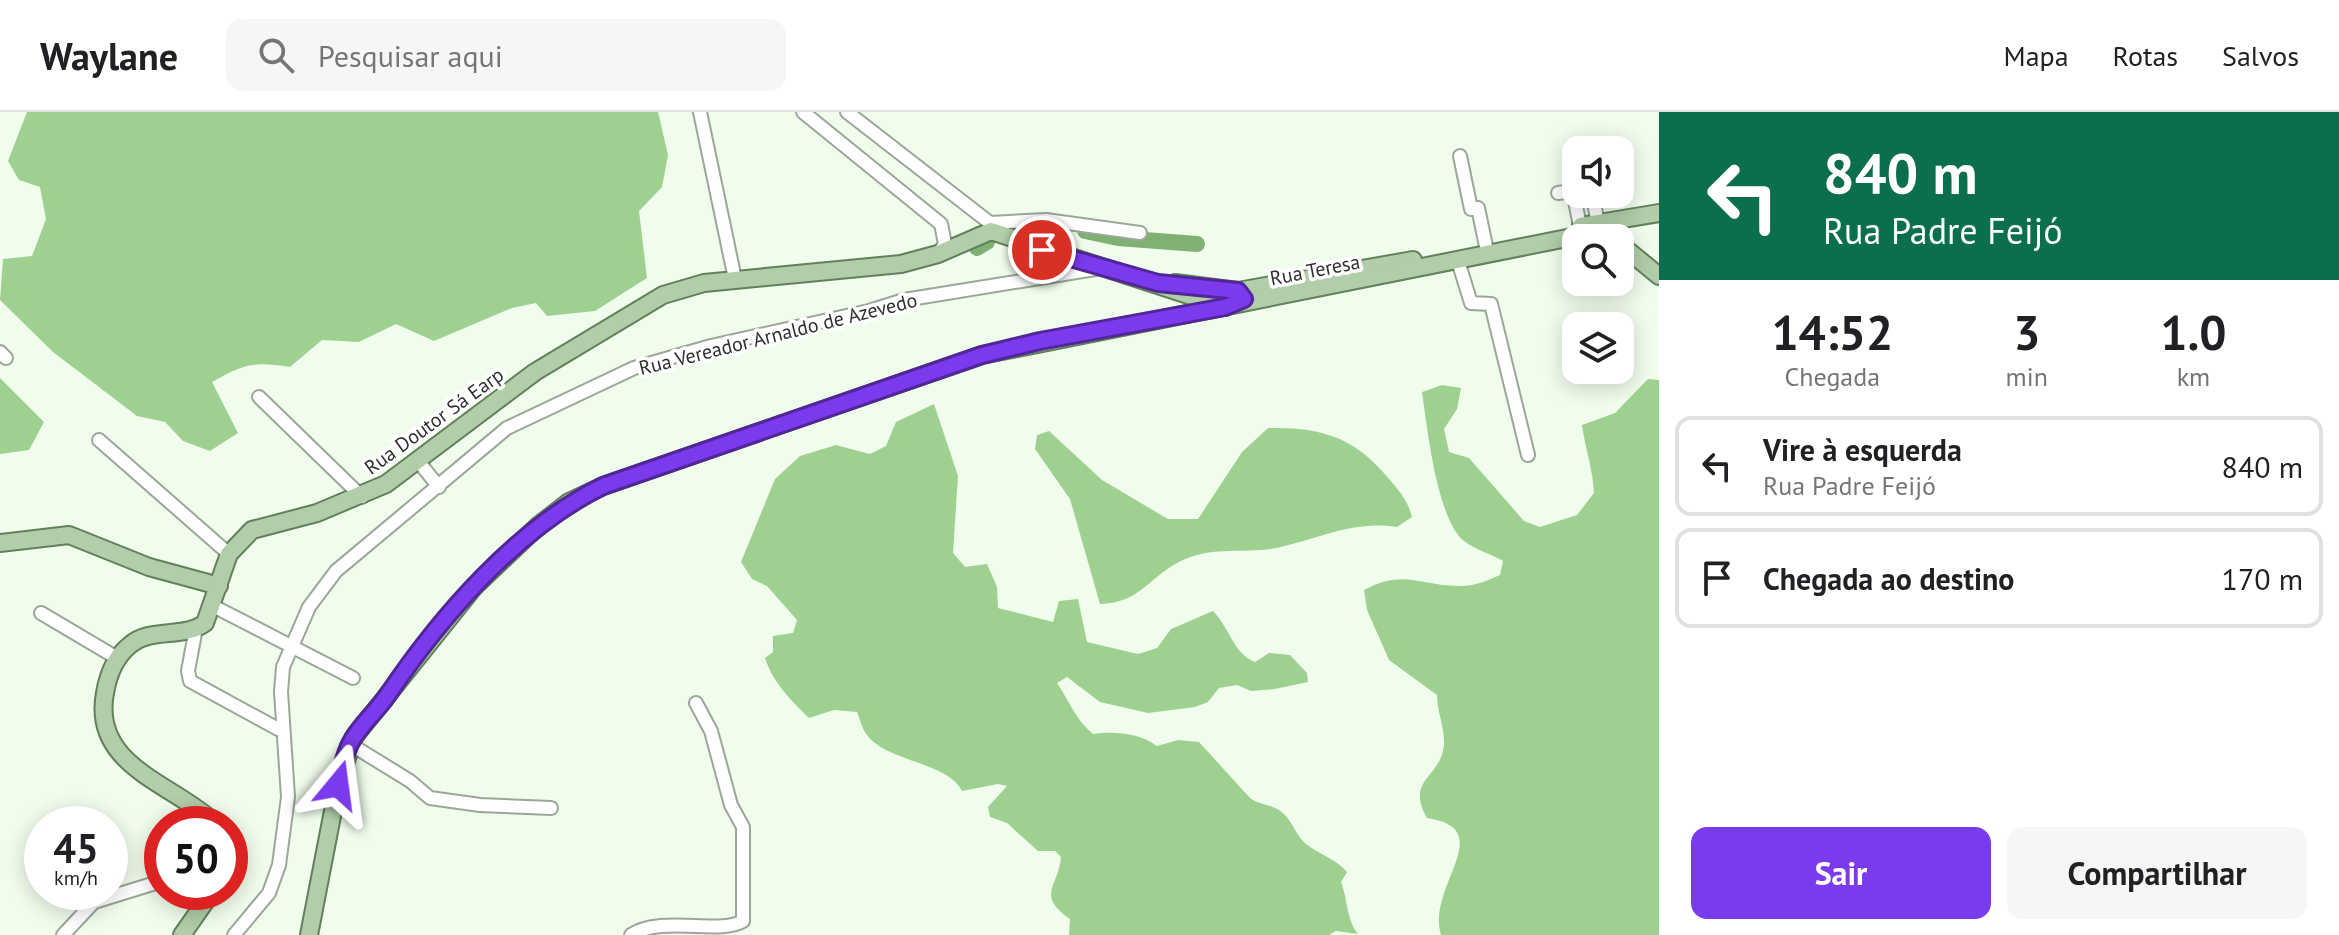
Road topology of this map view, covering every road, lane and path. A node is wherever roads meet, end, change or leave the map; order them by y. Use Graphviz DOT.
graph roads {
  1 [pos="700,112"];
  2 [pos="803,112"];
  3 [pos="847,112"];
  4 [pos="1460,156"];
  5 [pos="1558,193"];
  6 [pos="1595,208"];
  7 [pos="1659,213"];
  8 [pos="1628,219"];
  9 [pos="1598,223"];
  10 [pos="941,224"];
  11 [pos="1580,224"];
  12 [pos="1592,224"];
  13 [pos="1625,224"];
  14 [pos="991,227"];
  15 [pos="1562,230"];
  16 [pos="1140,233"];
  17 [pos="1562,239"];
  18 [pos="963,244"];
  19 [pos="1486,246"];
  20 [pos="938,254"];
  21 [pos="1634,255"];
  22 [pos="1458,261"];
  23 [pos="1101,268"];
  24 [pos="1659,276"];
  25 [pos="735,279"];
  26 [pos="1235,300"];
  27 [pos="259,397"];
  28 [pos="99,440"];
  29 [pos="1528,455"];
  30 [pos="418,461"];
  31 [pos="439,487"];
  32 [pos="362,497"];
  33 [pos="0,543"];
  34 [pos="229,554"];
  35 [pos="219,586"];
  36 [pos="218,609"];
  37 [pos="41,613"];
  38 [pos="196,628"];
  39 [pos="291,646"];
  40 [pos="117,658"];
  41 [pos="353,678"];
  42 [pos="696,703"];
  43 [pos="278,729"];
  44 [pos="350,744"];
  45 [pos="189,806"];
  46 [pos="551,808"];
  47 [pos="144,887"];
  48 [pos="199,910"];
  49 [pos="63,935"];
  50 [pos="182,935"];
  51 [pos="234,935"];
  52 [pos="309,935"];
  53 [pos="631,935"];
  1 -- 25 [label="street"];
  2 -- 10 [label="street"];
  3 -- 14 [label="street"];
  4 -- 19 [label="street"];
  5 -- 11 [label="street"];
  6 -- 9 [label="street"];
  7 -- 8 [label="main road, Rua Teresa"];
  8 -- 9 [label="main road, Rua Teresa"];
  8 -- 13 [label="main road"];
  9 -- 12 [label="main road, Rua Teresa"];
  10 -- 18 [label="street"];
  10 -- 20 [label="street"];
  14 -- 16 [label="street"];
  14 -- 18 [label="main road, Rua Doutor Sá Earp"];
  14 -- 23 [label="main road"];
  15 -- 19 [label="main road, Rua Teresa"];
  17 -- 22 [label="main road, Rua Teresa"];
  18 -- 20 [label="main road, Rua Doutor Sá Earp"];
  19 -- 26 [label="main road, Rua Teresa"];
  20 -- 25 [label="main road, Rua Doutor Sá Earp"];
  21 -- 24 [label="main road"];
  22 -- 26 [label="main road, Rua Teresa"];
  22 -- 29 [label="street"];
  23 -- 26 [label="main road"];
  23 -- 31 [label="street, Rua Vereador Arnaldo de Azevedo"];
  25 -- 30 [label="main road, Rua Doutor Sá Earp"];
  26 -- 44 [label="main road, Rua Teresa"];
  27 -- 32 [label="street"];
  28 -- 34 [label="street"];
  30 -- 31 [label="street"];
  30 -- 32 [label="main road, Rua Doutor Sá Earp"];
  31 -- 39 [label="street, Rua Vereador Arnaldo de Azevedo"];
  32 -- 34 [label="main road, Rua Doutor Sá Earp"];
  33 -- 35 [label="main road"];
  34 -- 35 [label="main road"];
  35 -- 36 [label="main road"];
  36 -- 38 [label="main road"];
  36 -- 39 [label="street"];
  37 -- 40 [label="street"];
  38 -- 40 [label="main road"];
  38 -- 43 [label="street"];
  39 -- 41 [label="street"];
  39 -- 51 [label="street, Rua Vereador Arnaldo de Azevedo"];
  40 -- 45 [label="main road"];
  42 -- 53 [label="street"];
  44 -- 46 [label="street"];
  44 -- 52 [label="main road, Rua Teresa"];
  47 -- 49 [label="street"];
  48 -- 50 [label="main road"];
}
